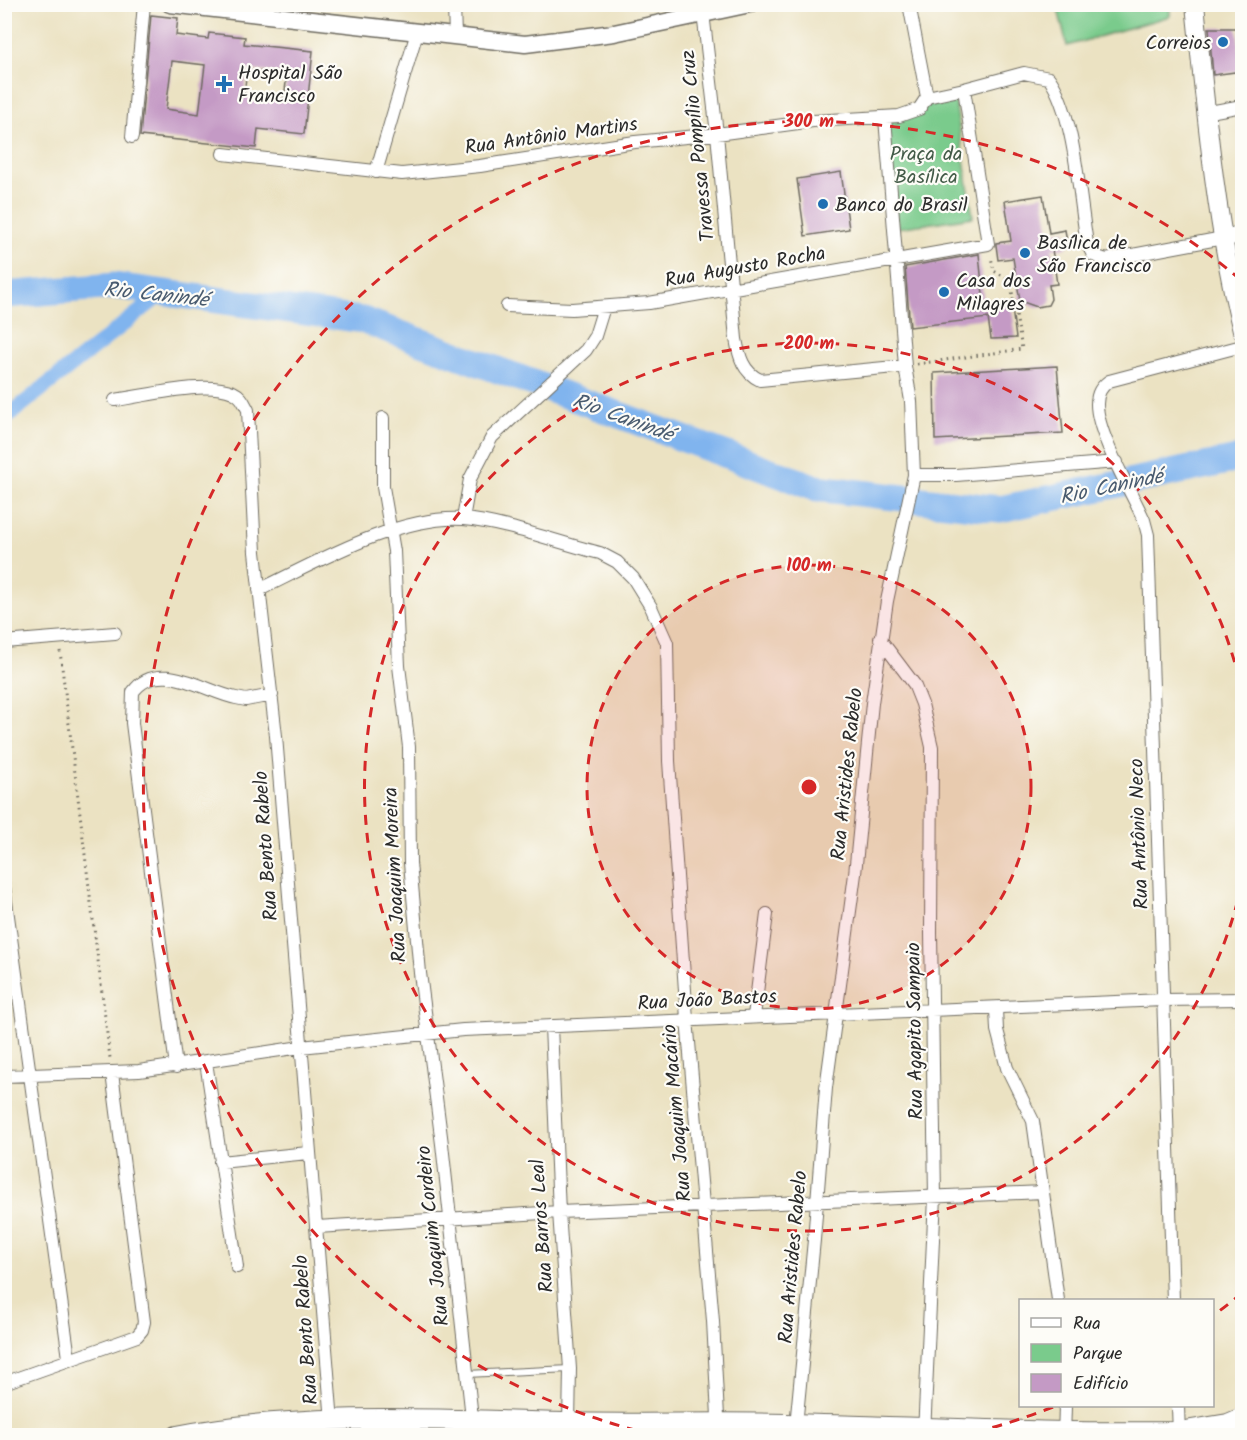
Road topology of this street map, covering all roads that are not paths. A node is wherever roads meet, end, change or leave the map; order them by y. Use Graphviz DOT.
graph roads {
  1 [pos="144,4"];
  2 [pos="170,4"];
  3 [pos="454,4"];
  4 [pos="750,4"];
  5 [pos="909,4"];
  6 [pos="1195,4"];
  7 [pos="228,7"];
  8 [pos="702,10"];
  9 [pos="417,32"];
  10 [pos="455,37"];
  11 [pos="964,89"];
  12 [pos="927,97"];
  13 [pos="1242,106"];
  14 [pos="1204,113"];
  15 [pos="885,118"];
  16 [pos="717,134"];
  17 [pos="132,137"];
  18 [pos="223,154"];
  19 [pos="376,172"];
  20 [pos="1242,235"];
  21 [pos="1223,238"];
  22 [pos="896,260"];
  23 [pos="730,287"];
  24 [pos="507,306"];
  25 [pos="604,307"];
  26 [pos="1242,331"];
  27 [pos="1242,346"];
  28 [pos="906,366"];
  29 [pos="116,400"];
  30 [pos="383,418"];
  31 [pos="1119,467"];
  32 [pos="914,475"];
  33 [pos="463,519"];
  34 [pos="390,530"];
  35 [pos="259,590"];
  36 [pos="114,633"];
  37 [pos="880,639"];
  38 [pos="4,642"];
  39 [pos="272,695"];
  40 [pos="4,887"];
  41 [pos="767,914"];
  42 [pos="1242,999"];
  43 [pos="1163,1000"];
  44 [pos="996,1009"];
  45 [pos="933,1012"];
  46 [pos="834,1014"];
  47 [pos="754,1016"];
  48 [pos="687,1019"];
  49 [pos="551,1026"];
  50 [pos="428,1033"];
  51 [pos="301,1047"];
  52 [pos="206,1062"];
  53 [pos="176,1067"];
  54 [pos="112,1073"];
  55 [pos="29,1074"];
  56 [pos="4,1076"];
  57 [pos="309,1153"];
  58 [pos="220,1162"];
  59 [pos="1043,1192"];
  60 [pos="935,1197"];
  61 [pos="818,1202"];
  62 [pos="703,1206"];
  63 [pos="559,1212"];
  64 [pos="450,1218"];
  65 [pos="316,1227"];
  66 [pos="237,1268"];
  67 [pos="1058,1299"];
  68 [pos="1173,1299"];
  69 [pos="69,1358"];
  70 [pos="570,1368"];
  71 [pos="467,1374"];
  72 [pos="4,1383"];
  73 [pos="1065,1407"];
  74 [pos="1178,1407"];
  75 [pos="1242,1418"];
  76 [pos="332,1422"];
  77 [pos="569,1423"];
  78 [pos="473,1427"];
  79 [pos="718,1429"];
  80 [pos="281,1430"];
  81 [pos="626,1430"];
  82 [pos="795,1430"];
  83 [pos="924,1431"];
  84 [pos="1064,1433"];
  85 [pos="1179,1434"];
  86 [pos="177,1436"];
  1 -- 17 [label="street"];
  2 -- 7 [label="street"];
  3 -- 10 [label="street"];
  4 -- 8 [label="street"];
  5 -- 12 [label="street"];
  6 -- 14 [label="main road"];
  7 -- 9 [label="street"];
  8 -- 10 [label="street"];
  8 -- 16 [label="street, Travessa Pompílio Cruz"];
  9 -- 10 [label="street"];
  9 -- 19 [label="street"];
  11 -- 12 [label="street"];
  11 -- 21 [label="street"];
  11 -- 22 [label="street, Rua Augusto Rocha"];
  12 -- 15 [label="street, Rua Antônio Martins"];
  13 -- 14 [label="street"];
  14 -- 21 [label="main road"];
  15 -- 16 [label="street, Rua Antônio Martins"];
  15 -- 22 [label="street, Rua Aristides Rabelo"];
  16 -- 19 [label="street, Rua Antônio Martins"];
  16 -- 23 [label="street, Travessa Pompílio Cruz"];
  18 -- 19 [label="street, Rua Antônio Martins"];
  20 -- 21 [label="street"];
  21 -- 26 [label="main road"];
  22 -- 23 [label="street, Rua Augusto Rocha"];
  22 -- 28 [label="street, Rua Aristides Rabelo"];
  23 -- 25 [label="street, Rua Augusto Rocha"];
  23 -- 28 [label="street, Travessa Pompílio Cruz"];
  24 -- 25 [label="street, Rua Augusto Rocha"];
  25 -- 33 [label="street"];
  27 -- 31 [label="street, Rua Antônio Neco"];
  28 -- 32 [label="street, Rua Aristides Rabelo"];
  29 -- 35 [label="street, Rua Bento Rabelo"];
  30 -- 34 [label="street, Rua Joaquim Moreira"];
  31 -- 32 [label="street"];
  31 -- 43 [label="street, Rua Antônio Neco"];
  32 -- 37 [label="street, Rua Aristides Rabelo"];
  33 -- 34 [label="street"];
  33 -- 48 [label="street, Rua Joaquim Macário"];
  34 -- 35 [label="street"];
  34 -- 50 [label="street, Rua Joaquim Moreira"];
  35 -- 39 [label="street, Rua Bento Rabelo"];
  36 -- 38 [label="street"];
  37 -- 45 [label="street, Rua Agapito Sampaio"];
  37 -- 46 [label="street, Rua Aristides Rabelo"];
  39 -- 51 [label="street, Rua Bento Rabelo"];
  39 -- 53 [label="street"];
  40 -- 55 [label="street"];
  41 -- 47 [label="street"];
  42 -- 43 [label="street, Rua João Bastos"];
  43 -- 44 [label="street, Rua João Bastos"];
  43 -- 68 [label="street, Rua Antônio Neco"];
  44 -- 45 [label="street, Rua João Bastos"];
  44 -- 59 [label="street"];
  45 -- 46 [label="street, Rua João Bastos"];
  45 -- 60 [label="street, Rua Agapito Sampaio"];
  46 -- 47 [label="street, Rua João Bastos"];
  46 -- 61 [label="street, Rua Aristides Rabelo"];
  47 -- 48 [label="street, Rua João Bastos"];
  48 -- 49 [label="street, Rua João Bastos"];
  48 -- 62 [label="street, Rua Joaquim Macário"];
  49 -- 50 [label="street, Rua João Bastos"];
  49 -- 63 [label="street, Rua Barros Leal"];
  50 -- 51 [label="street, Rua João Bastos"];
  50 -- 64 [label="street, Rua Joaquim Cordeiro"];
  51 -- 52 [label="street, Rua João Bastos"];
  51 -- 57 [label="street, Rua Bento Rabelo"];
  52 -- 53 [label="street, Rua João Bastos"];
  52 -- 58 [label="street"];
  53 -- 54 [label="street, Rua João Bastos"];
  54 -- 55 [label="street, Rua João Bastos"];
  54 -- 69 [label="street"];
  55 -- 56 [label="street, Rua João Bastos"];
  55 -- 69 [label="street"];
  57 -- 58 [label="street"];
  57 -- 65 [label="street, Rua Bento Rabelo"];
  58 -- 66 [label="street"];
  59 -- 60 [label="street"];
  59 -- 67 [label="street"];
  60 -- 61 [label="street"];
  60 -- 83 [label="street, Rua Agapito Sampaio"];
  61 -- 62 [label="street"];
  61 -- 82 [label="street, Rua Aristides Rabelo"];
  62 -- 63 [label="street"];
  62 -- 79 [label="street, Rua Joaquim Macário"];
  63 -- 64 [label="street"];
  63 -- 70 [label="street, Rua Barros Leal"];
  64 -- 65 [label="street"];
  64 -- 71 [label="street, Rua Joaquim Cordeiro"];
  65 -- 76 [label="street, Rua Bento Rabelo"];
  69 -- 72 [label="street"];
  70 -- 71 [label="lane"];
  70 -- 77 [label="street, Rua Barros Leal"];
  71 -- 78 [label="street, Rua Joaquim Cordeiro"];
  73 -- 84 [label="street"];
  74 -- 85 [label="street"];
  75 -- 85 [label="main road"];
  76 -- 78 [label="main road"];
  76 -- 80 [label="main road"];
  77 -- 78 [label="main road"];
  77 -- 81 [label="main road"];
  79 -- 81 [label="main road"];
  79 -- 82 [label="main road"];
  80 -- 86 [label="main road"];
  82 -- 83 [label="main road"];
  83 -- 84 [label="main road"];
  84 -- 85 [label="main road"];
}
